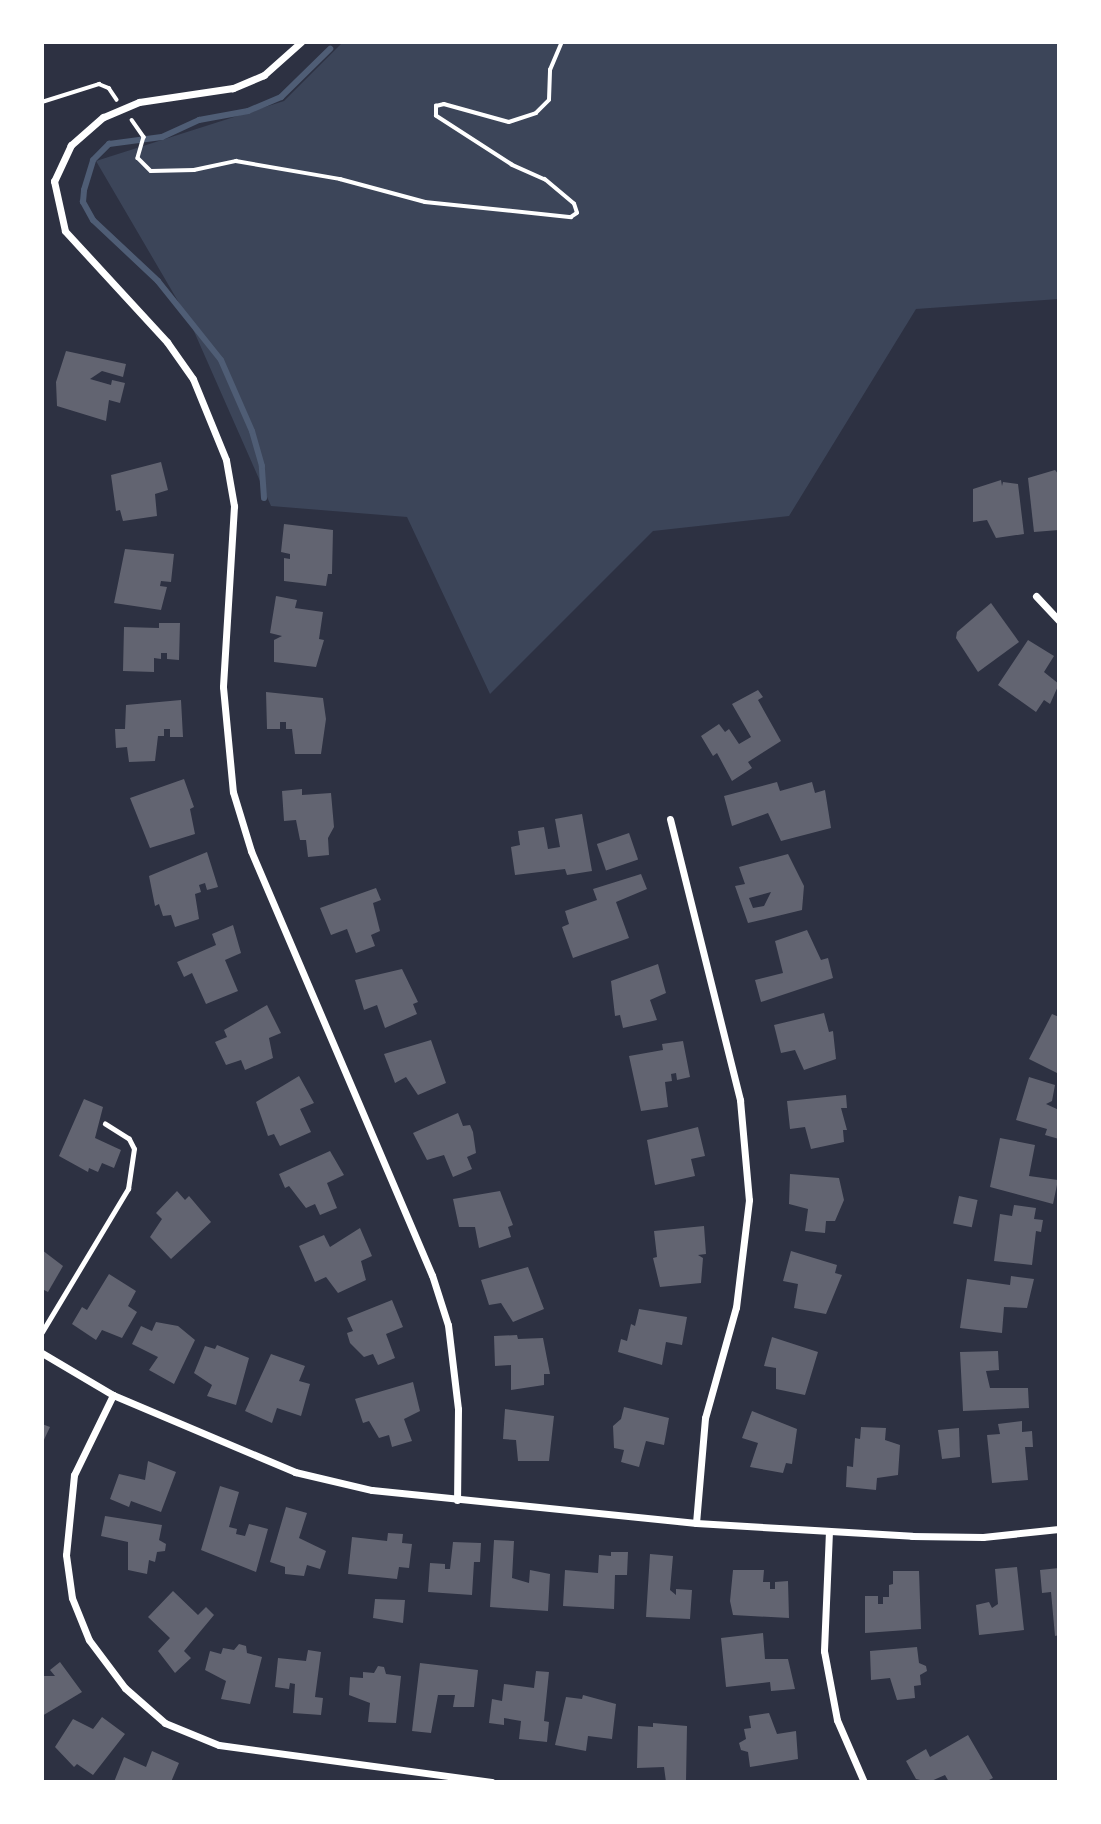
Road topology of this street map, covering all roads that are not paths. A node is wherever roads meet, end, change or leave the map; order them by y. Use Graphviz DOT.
graph roads {
  1 [pos="301,42"];
  2 [pos="1037,596"];
  3 [pos="1059,621"];
  4 [pos="670,819"];
  5 [pos="106,1124"];
  6 [pos="42,1332"];
  7 [pos="42,1353"];
  8 [pos="113,1395"];
  9 [pos="457,1500"];
  10 [pos="696,1522"];
  11 [pos="1059,1529"];
  12 [pos="829,1531"];
  13 [pos="492,1782"];
  14 [pos="864,1782"];
  1 -- 9 [label="street"];
  2 -- 3 [label="street"];
  4 -- 10 [label="street"];
  5 -- 6 [label="lane"];
  7 -- 8 [label="street"];
  8 -- 9 [label="street"];
  8 -- 13 [label="street"];
  9 -- 10 [label="street"];
  10 -- 12 [label="street"];
  11 -- 12 [label="street"];
  12 -- 14 [label="street"];
}
